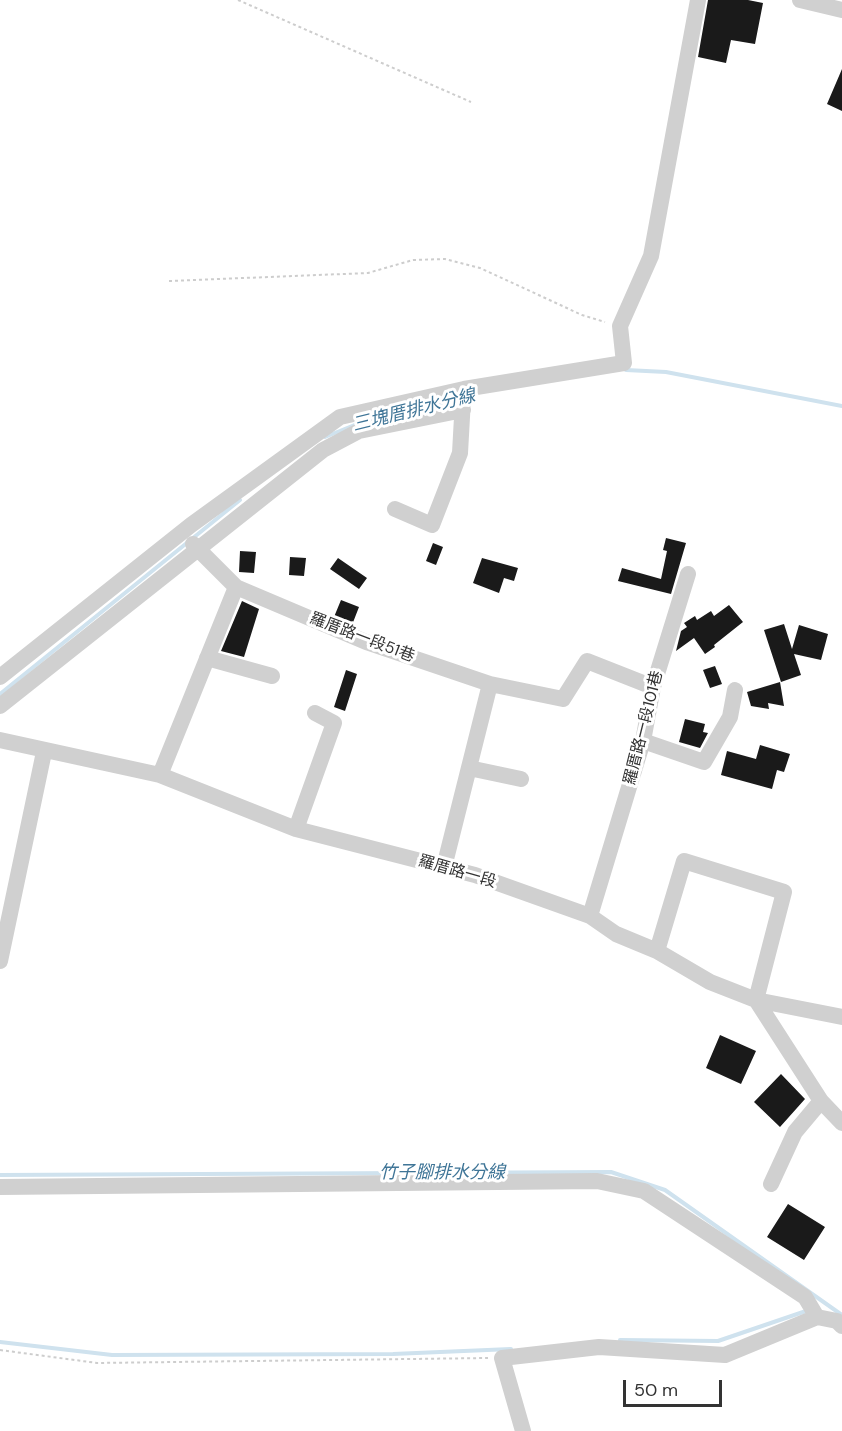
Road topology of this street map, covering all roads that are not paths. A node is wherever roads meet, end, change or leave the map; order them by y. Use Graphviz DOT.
graph roads {
  1 [pos="698,0"];
  2 [pos="800,0"];
  3 [pos="835,6"];
  4 [pos="464,389"];
  5 [pos="463,410"];
  6 [pos="394,509"];
  7 [pos="190,540"];
  8 [pos="688,574"];
  9 [pos="236,587"];
  10 [pos="207,658"];
  11 [pos="272,676"];
  12 [pos="0,677"];
  13 [pos="490,684"];
  14 [pos="653,687"];
  15 [pos="735,690"];
  16 [pos="0,706"];
  17 [pos="315,713"];
  18 [pos="0,741"];
  19 [pos="643,741"];
  20 [pos="44,752"];
  21 [pos="469,768"];
  22 [pos="160,775"];
  23 [pos="521,779"];
  24 [pos="296,830"];
  25 [pos="444,867"];
  26 [pos="590,916"];
  27 [pos="657,951"];
  28 [pos="0,961"];
  29 [pos="756,1000"];
  30 [pos="842,1017"];
  31 [pos="821,1101"];
  32 [pos="842,1122"];
  33 [pos="771,1184"];
  34 [pos="0,1187"];
  35 [pos="818,1317"];
  36 [pos="842,1326"];
  37 [pos="523,1431"];
  1 -- 4 [label="street"];
  2 -- 3 [label="street"];
  4 -- 5 [label="street"];
  4 -- 7 [label="street"];
  5 -- 6 [label="street"];
  5 -- 7 [label="street"];
  7 -- 9 [label="street, 羅厝路一段51巷"];
  7 -- 12 [label="street"];
  7 -- 16 [label="street"];
  8 -- 14 [label="street, 羅厝路一段101巷"];
  9 -- 10 [label="street"];
  9 -- 13 [label="street, 羅厝路一段51巷"];
  10 -- 11 [label="street"];
  10 -- 22 [label="street"];
  13 -- 14 [label="street, 羅厝路一段51巷"];
  13 -- 21 [label="street"];
  14 -- 19 [label="street, 羅厝路一段101巷"];
  15 -- 19 [label="street"];
  17 -- 24 [label="street"];
  18 -- 20 [label="street, 羅厝路一段"];
  19 -- 26 [label="street, 羅厝路一段101巷"];
  20 -- 22 [label="street, 羅厝路一段"];
  20 -- 28 [label="street"];
  21 -- 23 [label="street"];
  21 -- 25 [label="street"];
  22 -- 24 [label="street, 羅厝路一段"];
  24 -- 25 [label="street, 羅厝路一段"];
  25 -- 26 [label="street, 羅厝路一段"];
  26 -- 27 [label="street, 羅厝路一段"];
  27 -- 29 [label="street, 羅厝路一段"];
  27 -- 29 [label="street"];
  29 -- 30 [label="street, 羅厝路一段"];
  29 -- 31 [label="street"];
  31 -- 32 [label="street"];
  31 -- 33 [label="street"];
  34 -- 35 [label="street"];
  35 -- 36 [label="street"];
  35 -- 37 [label="street"];
}
